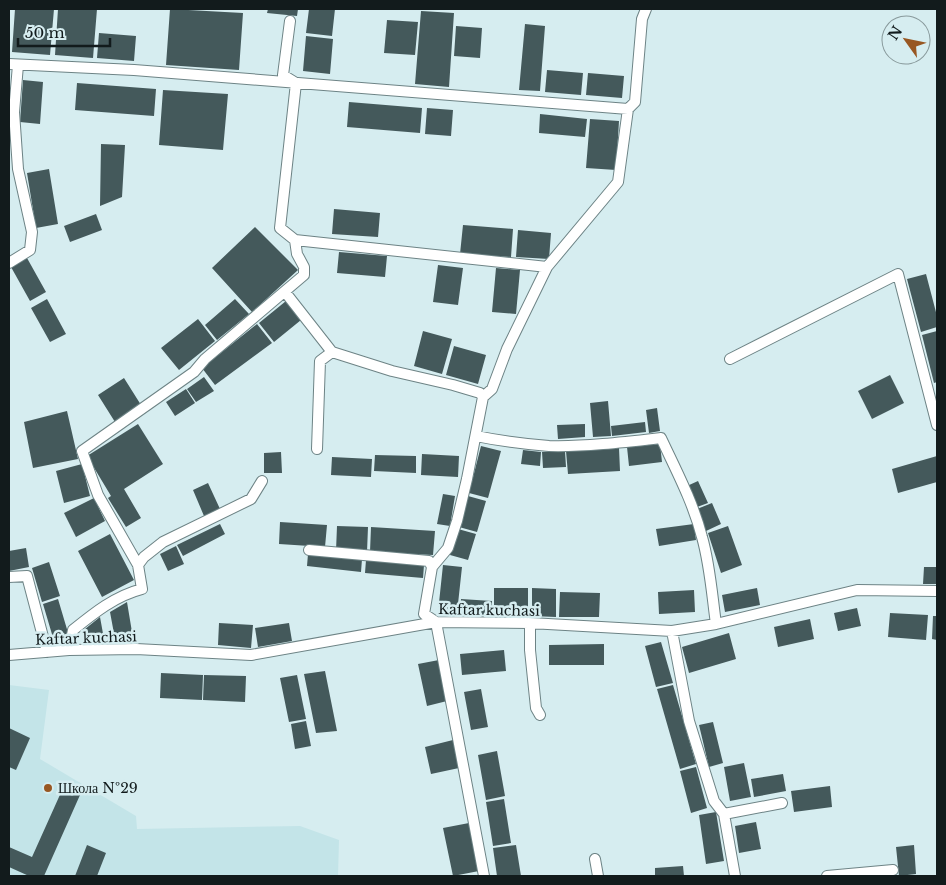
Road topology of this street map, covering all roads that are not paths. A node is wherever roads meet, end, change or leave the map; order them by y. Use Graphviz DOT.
graph roads {
  1 [pos="646,9"];
  2 [pos="290,21"];
  3 [pos="13,65"];
  4 [pos="296,83"];
  5 [pos="628,109"];
  6 [pos="295,240"];
  7 [pos="9,263"];
  8 [pos="547,267"];
  9 [pos="285,292"];
  10 [pos="332,352"];
  11 [pos="730,359"];
  12 [pos="483,397"];
  13 [pos="937,425"];
  14 [pos="476,436"];
  15 [pos="317,448"];
  16 [pos="262,481"];
  17 [pos="309,550"];
  18 [pos="138,565"];
  19 [pos="432,567"];
  20 [pos="9,577"];
  21 [pos="937,590"];
  22 [pos="436,622"];
  23 [pos="530,623"];
  24 [pos="716,624"];
  25 [pos="672,631"];
  26 [pos="69,650"];
  27 [pos="47,652"];
  28 [pos="9,655"];
  29 [pos="540,715"];
  30 [pos="782,803"];
  31 [pos="724,814"];
  32 [pos="595,859"];
  33 [pos="893,870"];
  34 [pos="484,876"];
  35 [pos="598,876"];
  36 [pos="734,876"];
  37 [pos="827,876"];
  1 -- 5 [label="street"];
  2 -- 4 [label="street"];
  3 -- 4 [label="street"];
  3 -- 7 [label="street"];
  4 -- 5 [label="street"];
  4 -- 6 [label="street"];
  5 -- 8 [label="street"];
  6 -- 8 [label="street"];
  6 -- 9 [label="street"];
  8 -- 12 [label="street"];
  9 -- 10 [label="street"];
  9 -- 18 [label="street"];
  10 -- 12 [label="street"];
  10 -- 15 [label="street"];
  11 -- 13 [label="street"];
  12 -- 14 [label="street"];
  14 -- 19 [label="street"];
  14 -- 24 [label="street"];
  16 -- 18 [label="street"];
  17 -- 19 [label="street"];
  18 -- 26 [label="street"];
  19 -- 22 [label="street"];
  20 -- 27 [label="street"];
  21 -- 24 [label="street, Kaftar kuchasi"];
  22 -- 23 [label="street, Kaftar kuchasi"];
  22 -- 26 [label="street, Kaftar kuchasi"];
  22 -- 34 [label="street"];
  23 -- 25 [label="street, Kaftar kuchasi"];
  23 -- 29 [label="street"];
  24 -- 25 [label="street, Kaftar kuchasi"];
  25 -- 31 [label="street"];
  26 -- 27 [label="street, Kaftar kuchasi"];
  27 -- 28 [label="street, Kaftar kuchasi"];
  30 -- 31 [label="street"];
  31 -- 36 [label="street"];
  32 -- 35 [label="street"];
  33 -- 37 [label="street"];
}
